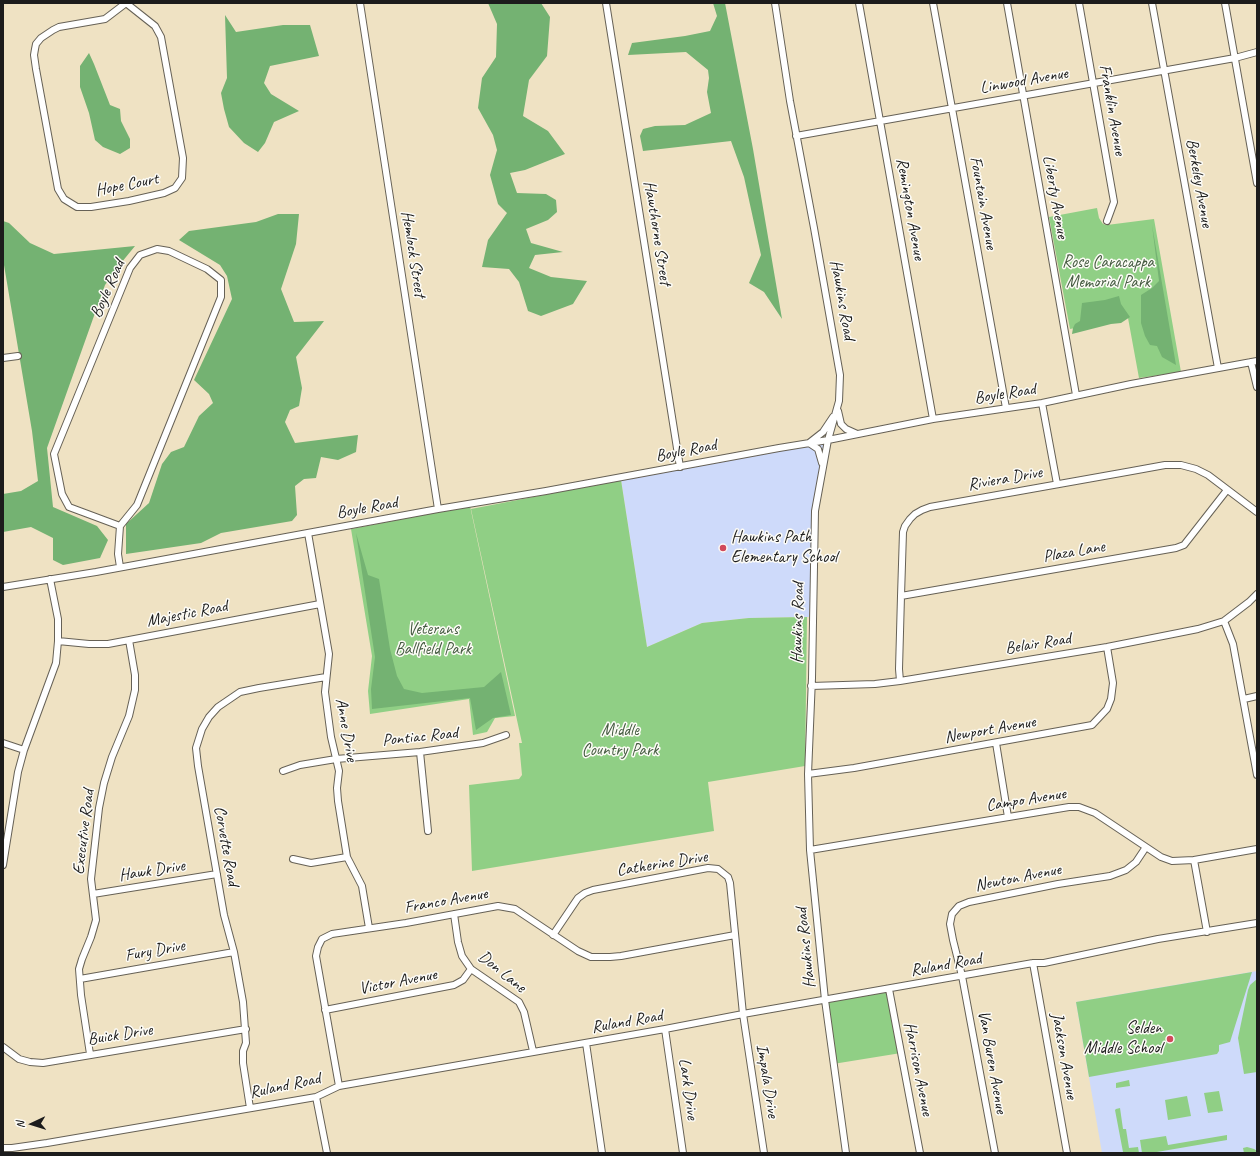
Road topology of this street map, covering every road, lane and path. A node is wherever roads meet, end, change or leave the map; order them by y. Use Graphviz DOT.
graph roads {
  1 [pos="125,3"];
  2 [pos="360,3"];
  3 [pos="606,3"];
  4 [pos="775,3"];
  5 [pos="859,3"];
  6 [pos="933,3"];
  7 [pos="1007,3"];
  8 [pos="1079,3"];
  9 [pos="1152,3"];
  10 [pos="1225,3"];
  11 [pos="1257,52"];
  12 [pos="1235,58"];
  13 [pos="1164,70"];
  14 [pos="1093,83"];
  15 [pos="1023,96"];
  16 [pos="952,108"];
  17 [pos="880,121"];
  18 [pos="796,136"];
  19 [pos="1257,183"];
  20 [pos="1107,221"];
  21 [pos="18,356"];
  22 [pos="3,358"];
  23 [pos="1254,361"];
  24 [pos="1218,368"];
  25 [pos="1257,387"];
  26 [pos="1076,395"];
  27 [pos="1042,402"];
  28 [pos="1006,408"];
  29 [pos="838,409"];
  30 [pos="932,419"];
  31 [pos="858,434"];
  32 [pos="828,440"];
  33 [pos="809,443"];
  34 [pos="680,467"];
  35 [pos="823,467"];
  36 [pos="1057,484"];
  37 [pos="1227,490"];
  38 [pos="438,509"];
  39 [pos="1257,512"];
  40 [pos="120,526"];
  41 [pos="308,533"];
  42 [pos="120,567"];
  43 [pos="50,579"];
  44 [pos="3,587"];
  45 [pos="1257,594"];
  46 [pos="900,596"];
  47 [pos="320,604"];
  48 [pos="1224,621"];
  49 [pos="129,640"];
  50 [pos="58,641"];
  51 [pos="1107,647"];
  52 [pos="326,677"];
  53 [pos="900,681"];
  54 [pos="811,686"];
  55 [pos="1257,696"];
  56 [pos="1244,699"];
  57 [pos="506,735"];
  58 [pos="996,743"];
  59 [pos="3,744"];
  60 [pos="24,750"];
  61 [pos="420,752"];
  62 [pos="336,759"];
  63 [pos="283,771"];
  64 [pos="808,774"];
  65 [pos="1257,775"];
  66 [pos="1008,817"];
  67 [pos="428,831"];
  68 [pos="1146,847"];
  69 [pos="1257,849"];
  70 [pos="810,850"];
  71 [pos="347,856"];
  72 [pos="293,859"];
  73 [pos="1194,860"];
  74 [pos="3,865"];
  75 [pos="217,874"];
  76 [pos="93,894"];
  77 [pos="454,914"];
  78 [pos="1257,923"];
  79 [pos="369,928"];
  80 [pos="1207,932"];
  81 [pos="553,935"];
  82 [pos="736,935"];
  83 [pos="234,952"];
  84 [pos="1033,963"];
  85 [pos="471,969"];
  86 [pos="962,976"];
  87 [pos="80,979"];
  88 [pos="889,989"];
  89 [pos="825,1000"];
  90 [pos="325,1010"];
  91 [pos="743,1014"];
  92 [pos="246,1029"];
  93 [pos="665,1029"];
  94 [pos="586,1043"];
  95 [pos="3,1047"];
  96 [pos="533,1052"];
  97 [pos="90,1054"];
  98 [pos="339,1086"];
  99 [pos="316,1097"];
  100 [pos="250,1108"];
  101 [pos="3,1148"];
  102 [pos="327,1153"];
  103 [pos="602,1153"];
  104 [pos="683,1153"];
  105 [pos="764,1153"];
  106 [pos="846,1153"];
  107 [pos="920,1153"];
  108 [pos="995,1153"];
  109 [pos="1067,1153"];
  1 -- 1 [label="street, Hope Court"];
  2 -- 38 [label="street, Hemlock Street"];
  3 -- 34 [label="street, Hawthorne Street"];
  4 -- 18 [label="street, Hawkins Road"];
  5 -- 17 [label="street, Remington Avenue"];
  6 -- 16 [label="street, Fountain Avenue"];
  7 -- 15 [label="street, Liberty Avenue"];
  8 -- 14 [label="street, Franklin Avenue"];
  9 -- 13 [label="street, Berkeley Avenue"];
  10 -- 12 [label="street"];
  11 -- 12 [label="street, Linwood Avenue"];
  12 -- 13 [label="street, Linwood Avenue"];
  12 -- 19 [label="street"];
  13 -- 14 [label="street, Linwood Avenue"];
  13 -- 24 [label="street, Berkeley Avenue"];
  14 -- 15 [label="street, Linwood Avenue"];
  14 -- 20 [label="street, Franklin Avenue"];
  15 -- 16 [label="street, Linwood Avenue"];
  15 -- 26 [label="street, Liberty Avenue"];
  16 -- 17 [label="street, Linwood Avenue"];
  16 -- 28 [label="street, Fountain Avenue"];
  17 -- 18 [label="street, Linwood Avenue"];
  17 -- 30 [label="street, Remington Avenue"];
  18 -- 29 [label="street, Hawkins Road"];
  21 -- 22 [label="street"];
  23 -- 24 [label="street, Boyle Road"];
  23 -- 25 [label="street"];
  24 -- 26 [label="street, Boyle Road"];
  26 -- 27 [label="street, Boyle Road"];
  27 -- 28 [label="street, Boyle Road"];
  27 -- 36 [label="street"];
  28 -- 30 [label="street, Boyle Road"];
  29 -- 31 [label="street"];
  29 -- 32 [label="street, Hawkins Road"];
  29 -- 33 [label="street"];
  30 -- 31 [label="street, Boyle Road"];
  31 -- 32 [label="street, Boyle Road"];
  32 -- 33 [label="street, Boyle Road"];
  32 -- 35 [label="street, Hawkins Road"];
  33 -- 34 [label="street, Boyle Road"];
  33 -- 35 [label="street"];
  34 -- 38 [label="street, Boyle Road"];
  35 -- 54 [label="street, Hawkins Road"];
  36 -- 37 [label="street, Riviera Drive"];
  36 -- 46 [label="street, Riviera Drive"];
  37 -- 39 [label="street, Riviera Drive"];
  37 -- 46 [label="street, Plaza Lane"];
  38 -- 41 [label="street, Boyle Road"];
  40 -- 40 [label="street, Boyle Road"];
  40 -- 42 [label="street"];
  41 -- 42 [label="street, Boyle Road"];
  41 -- 47 [label="street, Anne Drive"];
  42 -- 43 [label="street, Boyle Road"];
  43 -- 44 [label="street, Boyle Road"];
  43 -- 50 [label="street"];
  45 -- 48 [label="street, Belair Road"];
  46 -- 53 [label="street, Riviera Drive"];
  47 -- 49 [label="street, Majestic Road"];
  47 -- 52 [label="street, Anne Drive"];
  48 -- 51 [label="street, Belair Road"];
  48 -- 56 [label="street"];
  49 -- 50 [label="street, Majestic Road"];
  49 -- 76 [label="street, Executive Road"];
  50 -- 60 [label="street"];
  51 -- 53 [label="street, Belair Road"];
  51 -- 58 [label="street, Newport Avenue"];
  52 -- 62 [label="street, Anne Drive"];
  52 -- 75 [label="street, Corvette Road"];
  53 -- 54 [label="street, Belair Road"];
  54 -- 64 [label="street, Hawkins Road"];
  55 -- 56 [label="street"];
  56 -- 65 [label="street"];
  57 -- 61 [label="street, Pontiac Road"];
  58 -- 64 [label="street, Newport Avenue"];
  58 -- 66 [label="street"];
  59 -- 60 [label="street"];
  60 -- 74 [label="street"];
  61 -- 62 [label="street, Pontiac Road"];
  61 -- 67 [label="street"];
  62 -- 63 [label="street, Pontiac Road"];
  62 -- 71 [label="street, Anne Drive"];
  64 -- 70 [label="street, Hawkins Road"];
  66 -- 68 [label="street, Campo Avenue"];
  66 -- 70 [label="street, Campo Avenue"];
  68 -- 73 [label="street, Campo Avenue"];
  68 -- 86 [label="street, Newton Avenue"];
  69 -- 73 [label="street, Campo Avenue"];
  70 -- 89 [label="street, Hawkins Road"];
  71 -- 72 [label="street"];
  71 -- 79 [label="street, Anne Drive"];
  73 -- 80 [label="street"];
  75 -- 76 [label="street, Hawk Drive"];
  75 -- 83 [label="street, Corvette Road"];
  76 -- 87 [label="street, Executive Road"];
  77 -- 79 [label="street, Franco Avenue"];
  77 -- 81 [label="street, Franco Avenue"];
  77 -- 85 [label="street, Don Lane"];
  78 -- 80 [label="street, Ruland Road"];
  79 -- 90 [label="street, Franco Avenue"];
  80 -- 84 [label="street, Ruland Road"];
  81 -- 82 [label="street, Franco Avenue"];
  81 -- 82 [label="street, Catherine Drive"];
  82 -- 91 [label="street, Catherine Drive"];
  83 -- 87 [label="street, Fury Drive"];
  83 -- 92 [label="street, Corvette Road"];
  84 -- 86 [label="street, Ruland Road"];
  84 -- 109 [label="street, Jackson Avenue"];
  85 -- 90 [label="street, Victor Avenue"];
  85 -- 96 [label="street, Don Lane"];
  86 -- 88 [label="street, Ruland Road"];
  86 -- 108 [label="street, Van Buren Avenue"];
  87 -- 97 [label="street, Executive Road"];
  88 -- 89 [label="street, Ruland Road"];
  88 -- 107 [label="street, Harrison Avenue"];
  89 -- 91 [label="street, Ruland Road"];
  89 -- 106 [label="street, Hawkins Road"];
  90 -- 98 [label="street, Franco Avenue"];
  91 -- 93 [label="street, Ruland Road"];
  91 -- 105 [label="street, Impala Drive"];
  92 -- 97 [label="street, Buick Drive"];
  92 -- 100 [label="street, Corvette Road"];
  93 -- 94 [label="street, Ruland Road"];
  93 -- 104 [label="street, Lark Drive"];
  94 -- 96 [label="street, Ruland Road"];
  94 -- 103 [label="street"];
  95 -- 97 [label="street, Buick Drive"];
  96 -- 98 [label="street, Ruland Road"];
  98 -- 99 [label="street, Ruland Road"];
  99 -- 100 [label="street, Ruland Road"];
  99 -- 102 [label="street"];
  100 -- 101 [label="street, Ruland Road"];
}
